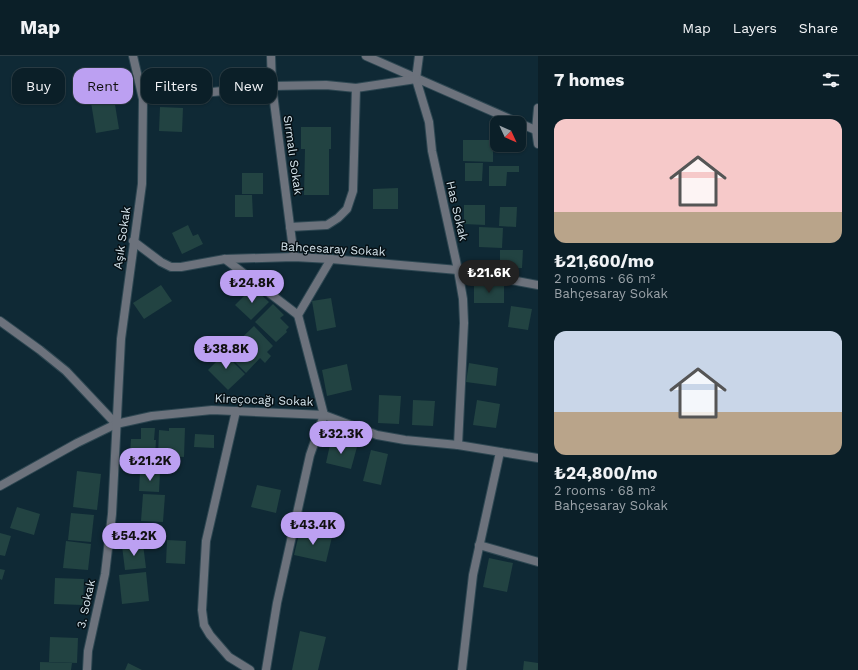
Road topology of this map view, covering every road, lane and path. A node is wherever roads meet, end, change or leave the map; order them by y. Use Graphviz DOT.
graph roads {
  1 [pos="133,56"];
  2 [pos="271,56"];
  3 [pos="366,56"];
  4 [pos="419,56"];
  5 [pos="271,68"];
  6 [pos="416,79"];
  7 [pos="277,86"];
  8 [pos="356,88"];
  9 [pos="141,90"];
  10 [pos="143,104"];
  11 [pos="274,104"];
  12 [pos="538,108"];
  13 [pos="503,116"];
  14 [pos="526,126"];
  15 [pos="537,131"];
  16 [pos="538,144"];
  17 [pos="290,227"];
  18 [pos="133,241"];
  19 [pos="294,257"];
  20 [pos="331,259"];
  21 [pos="225,260"];
  22 [pos="458,270"];
  23 [pos="538,285"];
  24 [pos="298,315"];
  25 [pos="0,321"];
  26 [pos="236,410"];
  27 [pos="324,415"];
  28 [pos="116,424"];
  29 [pos="458,446"];
  30 [pos="500,452"];
  31 [pos="538,458"];
  32 [pos="0,486"];
  33 [pos="479,545"];
  34 [pos="538,562"];
  35 [pos="87,670"];
  36 [pos="250,670"];
  37 [pos="266,670"];
  38 [pos="462,670"];
  1 -- 9 [label="street, Aşık Sokak"];
  2 -- 5 [label="street, Sırmalı Sokak"];
  3 -- 6 [label="street"];
  4 -- 6 [label="street, Has Sokak"];
  6 -- 8 [label="street"];
  6 -- 13 [label="street"];
  6 -- 22 [label="street, Has Sokak"];
  7 -- 8 [label="street"];
  8 -- 17 [label="street"];
  10 -- 18 [label="street, Aşık Sokak"];
  11 -- 17 [label="street, Sırmalı Sokak"];
  12 -- 15 [label="street"];
  14 -- 15 [label="street"];
  15 -- 16 [label="street"];
  17 -- 19 [label="street, Sırmalı Sokak"];
  18 -- 21 [label="street, Bahçesaray Sokak"];
  18 -- 28 [label="street, Aşık Sokak"];
  19 -- 20 [label="street, Bahçesaray Sokak"];
  19 -- 21 [label="street, Bahçesaray Sokak"];
  20 -- 22 [label="street, Bahçesaray Sokak"];
  20 -- 24 [label="street"];
  21 -- 24 [label="street"];
  22 -- 23 [label="street, Bahçesaray Sokak"];
  22 -- 29 [label="street, Has Sokak"];
  24 -- 27 [label="street"];
  25 -- 28 [label="street"];
  26 -- 27 [label="street, Kireçocağı Sokak"];
  26 -- 28 [label="street, Kireçocağı Sokak"];
  26 -- 36 [label="street"];
  27 -- 29 [label="street, Kireçocağı Sokak"];
  27 -- 37 [label="street"];
  28 -- 32 [label="street, Kireçocağı Sokak"];
  28 -- 35 [label="street, 3. Sokak"];
  29 -- 30 [label="street, Kireçocağı Sokak"];
  30 -- 31 [label="street, Kireçocağı Sokak"];
  30 -- 33 [label="street"];
  33 -- 34 [label="street"];
  33 -- 38 [label="street"];
}
